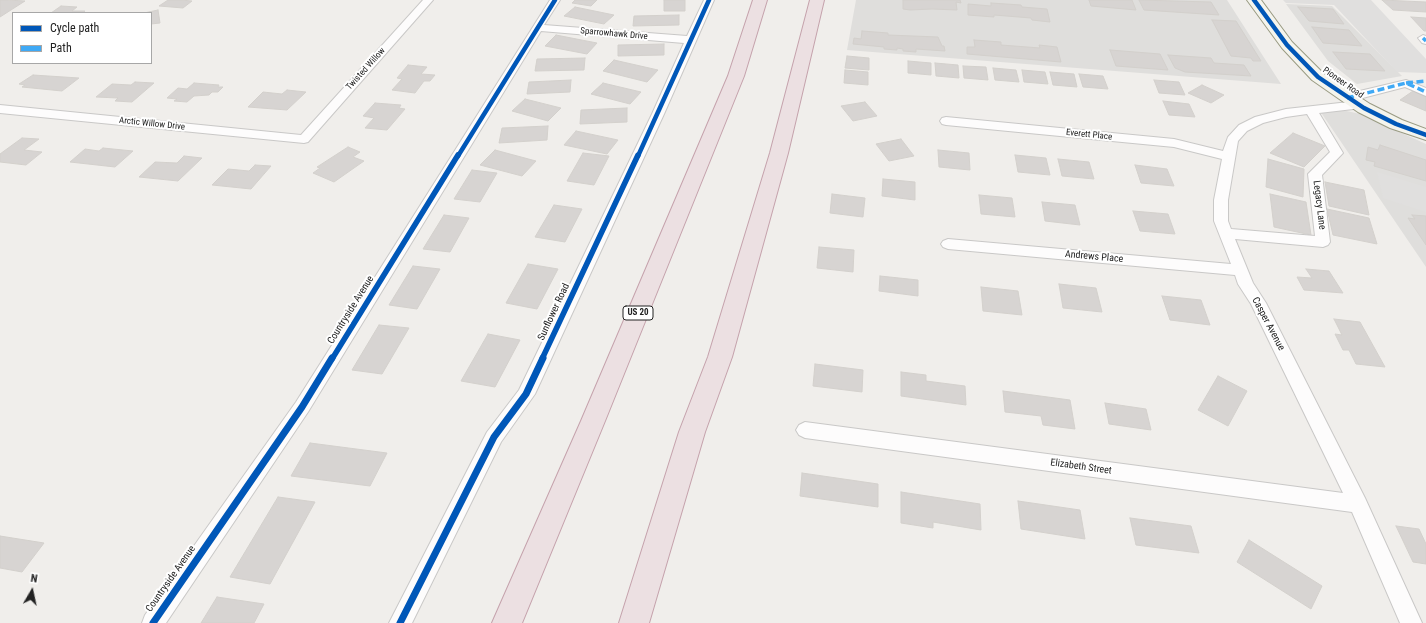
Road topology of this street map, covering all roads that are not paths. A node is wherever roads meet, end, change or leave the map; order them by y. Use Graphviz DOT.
graph roads {
  1 [pos="428,0"];
  2 [pos="555,0"];
  3 [pos="709,0"];
  4 [pos="760,0"];
  5 [pos="818,0"];
  6 [pos="1254,0"];
  7 [pos="537,28"];
  8 [pos="691,40"];
  9 [pos="1426,81"];
  10 [pos="1406,83"];
  11 [pos="1426,92"];
  12 [pos="1353,101"];
  13 [pos="0,109"];
  14 [pos="1311,110"];
  15 [pos="946,120"];
  16 [pos="1426,135"];
  17 [pos="304,139"];
  18 [pos="1230,157"];
  19 [pos="1225,232"];
  20 [pos="948,244"];
  21 [pos="1239,270"];
  22 [pos="805,430"];
  23 [pos="1358,504"];
  24 [pos="153,623"];
  25 [pos="400,623"];
  26 [pos="507,623"];
  27 [pos="634,623"];
  28 [pos="1411,623"];
  1 -- 17 [label="street, Twisted Willow"];
  2 -- 7 [label="street, Countryside Avenue"];
  3 -- 8 [label="street, Sunflower Road"];
  4 -- 26 [label="highway, US 20"];
  5 -- 27 [label="highway"];
  6 -- 12 [label="street, Pioneer Road"];
  7 -- 8 [label="street, Sparrowhawk Drive"];
  7 -- 24 [label="street, Countryside Avenue"];
  8 -- 25 [label="street, Sunflower Road"];
  9 -- 10 [label="street, Casper Avenue"];
  10 -- 11 [label="street"];
  10 -- 12 [label="street, Casper Avenue"];
  12 -- 14 [label="street, Casper Avenue"];
  12 -- 16 [label="street, Pioneer Road"];
  13 -- 17 [label="street, Arctic Willow Drive"];
  14 -- 18 [label="street, Casper Avenue"];
  14 -- 19 [label="street, Legacy Lane"];
  15 -- 18 [label="street, Everett Place"];
  18 -- 19 [label="street, Casper Avenue"];
  19 -- 21 [label="street, Casper Avenue"];
  20 -- 21 [label="street, Andrews Place"];
  21 -- 23 [label="street, Casper Avenue"];
  22 -- 23 [label="street, Elizabeth Street"];
  23 -- 28 [label="street, Casper Avenue"];
}
